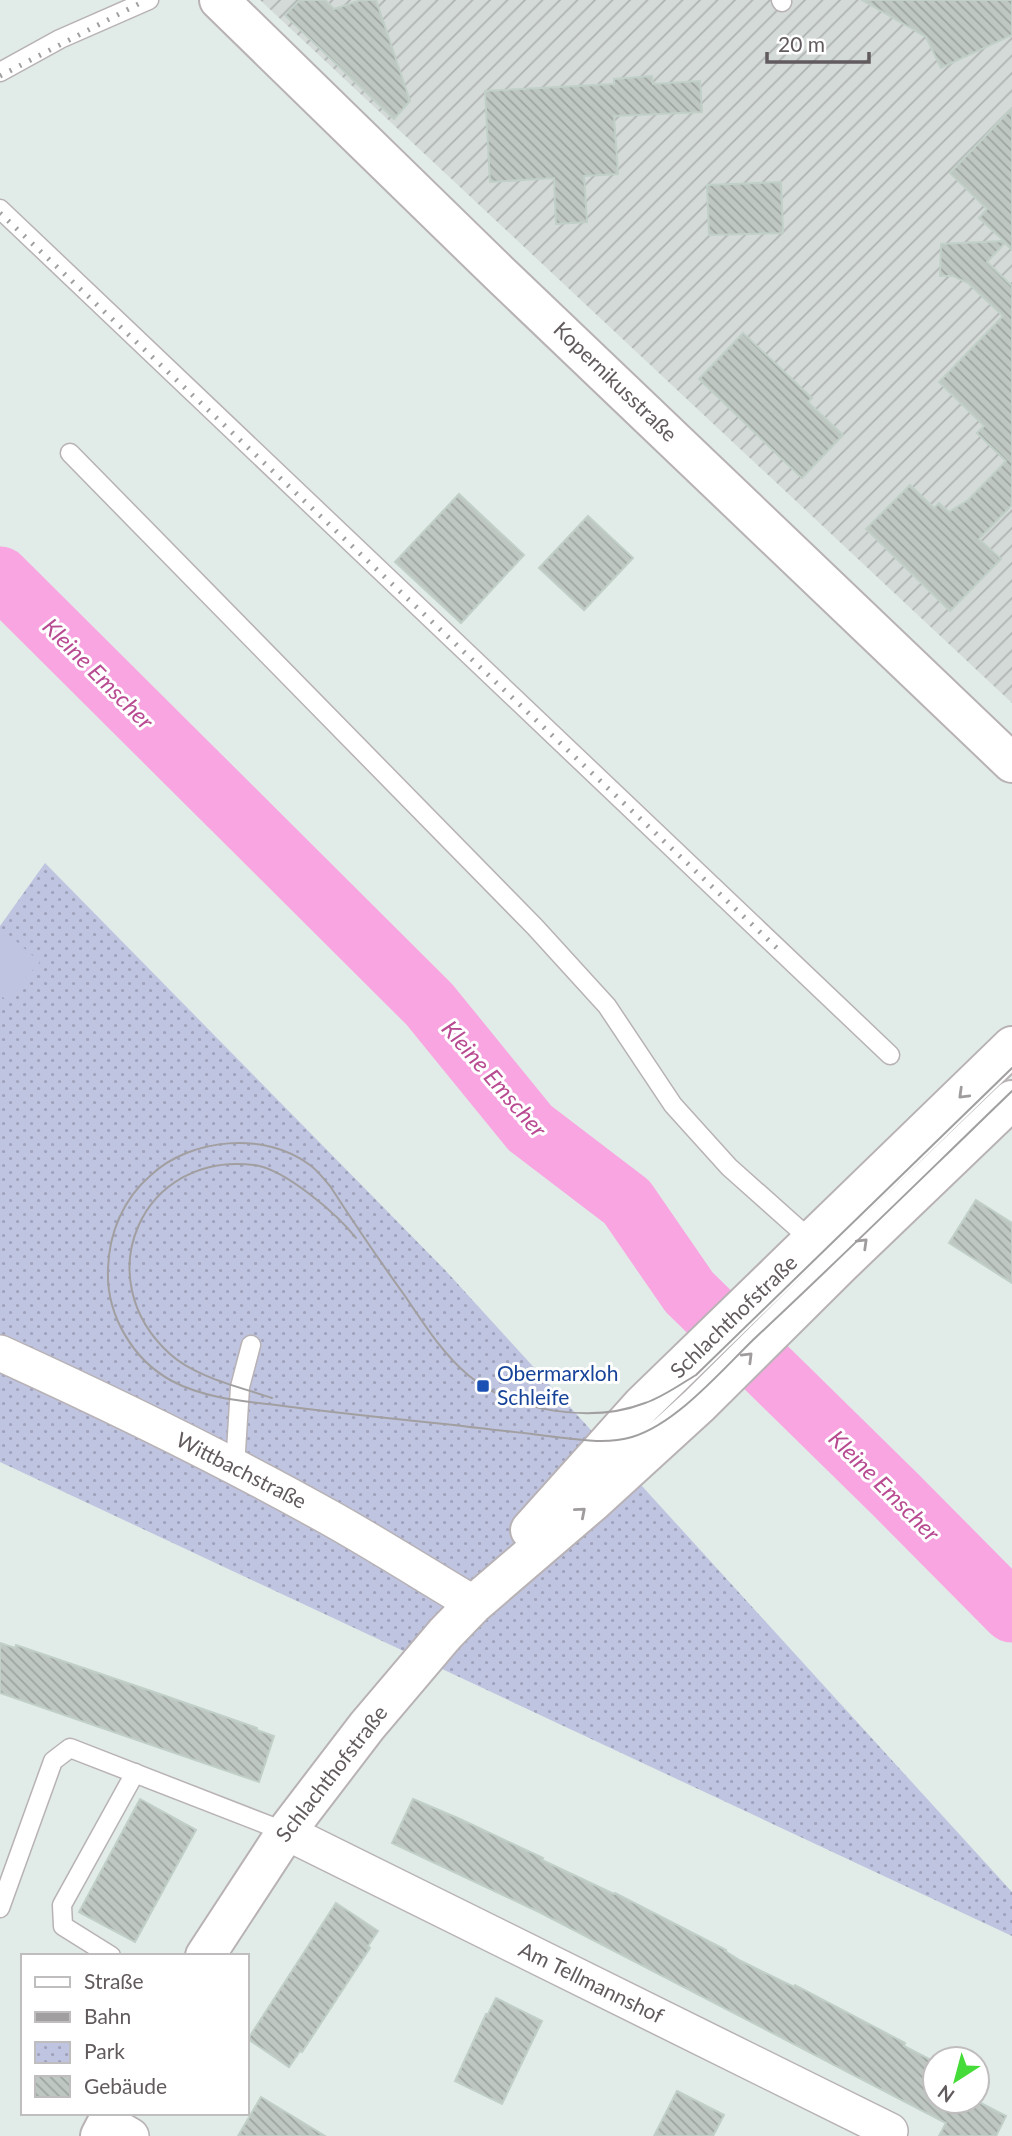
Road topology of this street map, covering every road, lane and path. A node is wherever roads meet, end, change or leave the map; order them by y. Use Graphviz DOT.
graph roads {
  1 [pos="149,0"];
  2 [pos="219,0"];
  3 [pos="0,72"];
  4 [pos="0,209"];
  5 [pos="70,453"];
  6 [pos="1011,760"];
  7 [pos="1012,1046"];
  8 [pos="890,1055"];
  9 [pos="1012,1100"];
  10 [pos="804,1266"];
  11 [pos="251,1345"];
  12 [pos="0,1353"];
  13 [pos="235,1467"];
  14 [pos="474,1604"];
  15 [pos="135,1773"];
  16 [pos="286,1832"];
  17 [pos="0,1908"];
  18 [pos="108,1954"];
  19 [pos="206,1954"];
  20 [pos="888,2136"];
  1 -- 3 [label="lane"];
  2 -- 6 [label="street, Kopernikusstraße"];
  4 -- 8 [label="lane"];
  5 -- 10 [label="lane"];
  7 -- 10 [label="street, Schlachthofstraße, one-way"];
  10 -- 9 [label="street, Schlachthofstraße, one-way"];
  10 -- 14 [label="street, Schlachthofstraße"];
  14 -- 10 [label="street, Schlachthofstraße, one-way"];
  11 -- 13 [label="lane"];
  12 -- 13 [label="street, Wittbachstraße"];
  13 -- 14 [label="street, Wittbachstraße"];
  14 -- 16 [label="street, Schlachthofstraße"];
  15 -- 16 [label="lane"];
  15 -- 17 [label="lane"];
  15 -- 18 [label="lane"];
  16 -- 19 [label="street, Schlachthofstraße"];
  16 -- 20 [label="street, Am Tellmannshof"];
}
